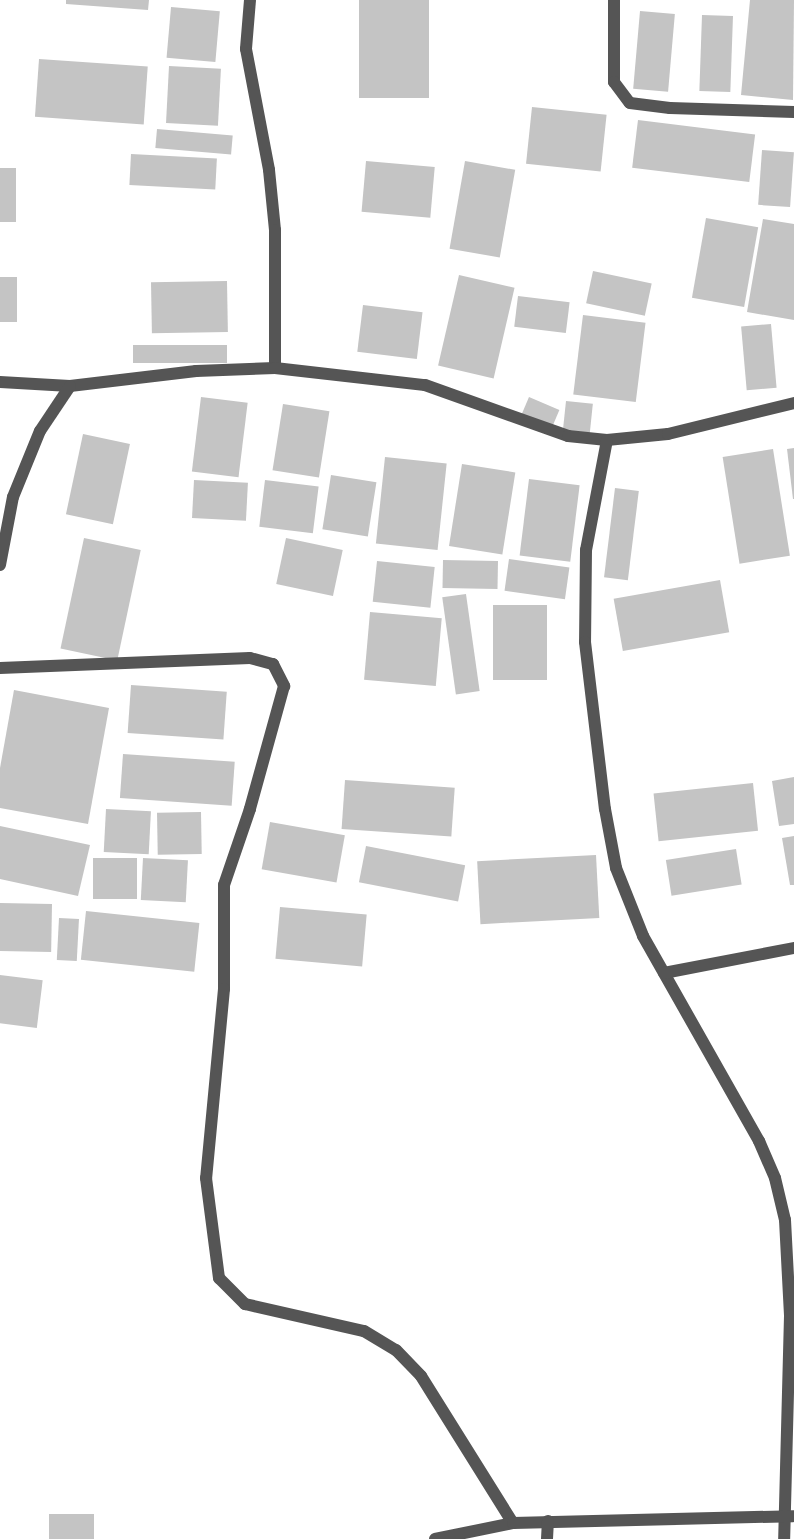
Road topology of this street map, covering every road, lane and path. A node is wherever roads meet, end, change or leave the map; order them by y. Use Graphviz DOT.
graph roads {
  1 [pos="249,0"];
  2 [pos="614,0"];
  3 [pos="794,112"];
  4 [pos="275,368"];
  5 [pos="0,382"];
  6 [pos="70,386"];
  7 [pos="794,403"];
  8 [pos="607,440"];
  9 [pos="0,565"];
  10 [pos="0,668"];
  11 [pos="794,948"];
  12 [pos="664,973"];
  13 [pos="790,1516"];
  14 [pos="548,1521"];
  15 [pos="513,1523"];
  16 [pos="435,1539"];
  17 [pos="547,1539"];
  18 [pos="784,1539"];
  1 -- 4 [label="street"];
  2 -- 3 [label="street"];
  4 -- 6 [label="street"];
  4 -- 8 [label="street"];
  5 -- 6 [label="street"];
  6 -- 9 [label="street"];
  7 -- 8 [label="street"];
  8 -- 12 [label="street"];
  10 -- 15 [label="street"];
  11 -- 12 [label="street"];
  12 -- 13 [label="street"];
  13 -- 14 [label="street"];
  13 -- 18 [label="street"];
  14 -- 15 [label="street"];
  14 -- 17 [label="street"];
  15 -- 16 [label="street"];
}
